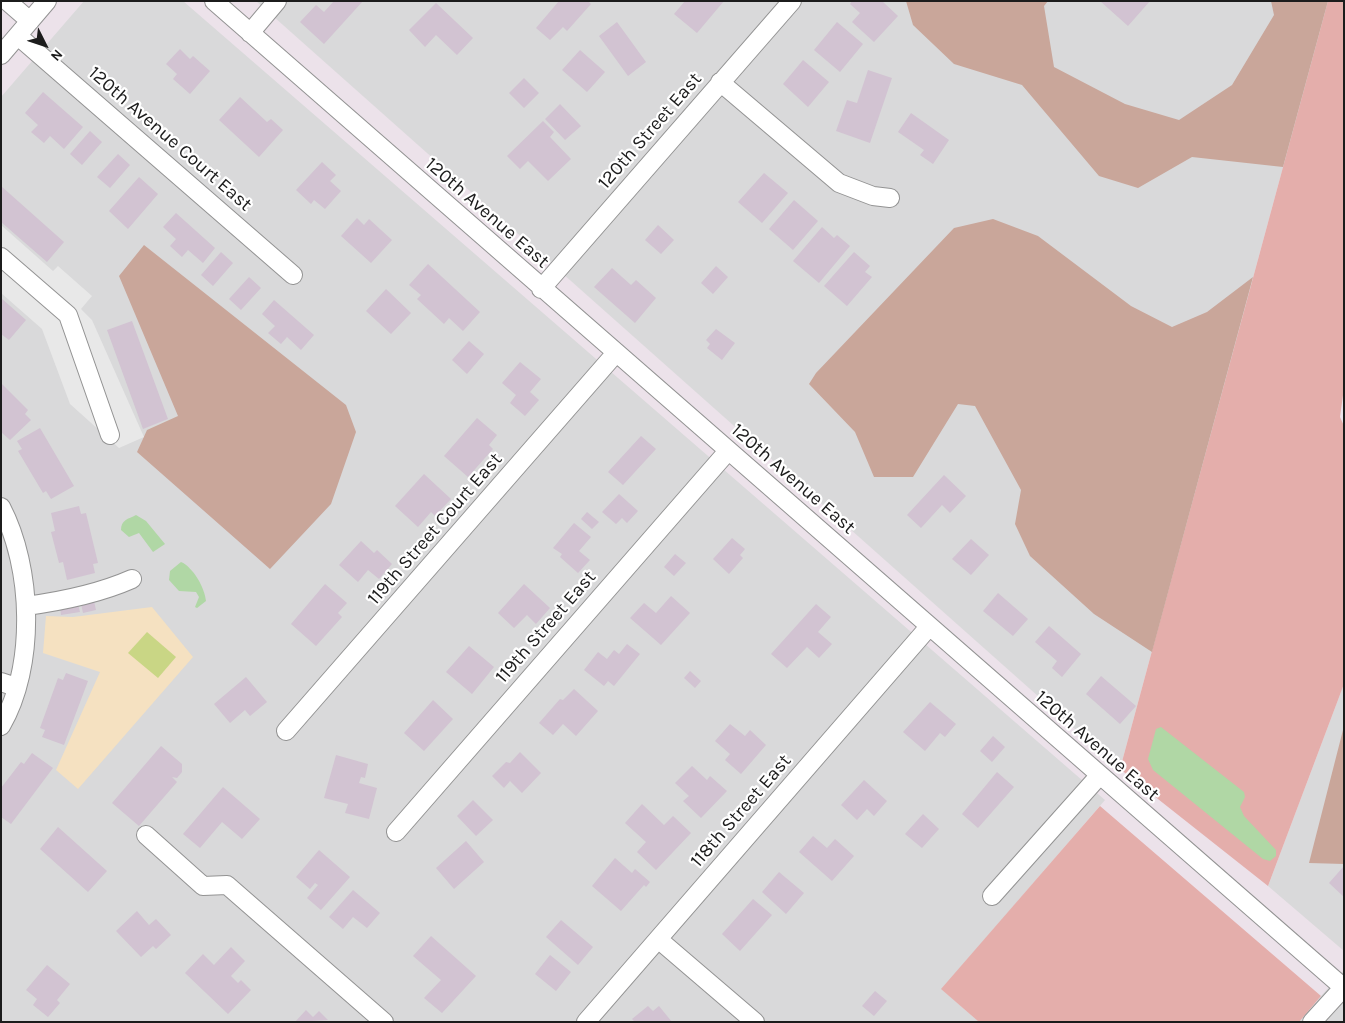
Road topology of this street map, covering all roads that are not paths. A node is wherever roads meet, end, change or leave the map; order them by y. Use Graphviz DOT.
graph roads {
  1 [pos="7,1"];
  2 [pos="47,1"];
  3 [pos="214,1"];
  4 [pos="276,1"];
  5 [pos="792,1"];
  6 [pos="30,21"];
  7 [pos="250,33"];
  8 [pos="18,36"];
  9 [pos="1,55"];
  10 [pos="720,82"];
  11 [pos="890,198"];
  12 [pos="1,257"];
  13 [pos="293,275"];
  14 [pos="540,289"];
  15 [pos="615,354"];
  16 [pos="110,435"];
  17 [pos="728,451"];
  18 [pos="1,507"];
  19 [pos="132,579"];
  20 [pos="26,606"];
  21 [pos="928,628"];
  22 [pos="9,685"];
  23 [pos="1,726"];
  24 [pos="286,731"];
  25 [pos="1099,776"];
  26 [pos="396,832"];
  27 [pos="146,835"];
  28 [pos="992,896"];
  29 [pos="658,939"];
  30 [pos="1344,988"];
  31 [pos="384,1022"];
  32 [pos="586,1022"];
  33 [pos="755,1022"];
  34 [pos="1312,1022"];
  1 -- 6 [label="street"];
  2 -- 6 [label="street"];
  3 -- 7 [label="street, 120th Avenue East"];
  4 -- 7 [label="street"];
  5 -- 10 [label="street, 120th Street East"];
  6 -- 8 [label="street"];
  7 -- 14 [label="street, 120th Avenue East"];
  8 -- 9 [label="street"];
  8 -- 13 [label="street, 120th Avenue Court East"];
  10 -- 11 [label="street"];
  10 -- 14 [label="street, 120th Street East"];
  12 -- 16 [label="street"];
  14 -- 15 [label="street, 120th Avenue East"];
  15 -- 17 [label="street, 120th Avenue East"];
  15 -- 24 [label="street, 119th Street Court East"];
  17 -- 21 [label="street, 120th Avenue East"];
  17 -- 26 [label="street, 119th Street East"];
  18 -- 20 [label="street"];
  19 -- 20 [label="street"];
  20 -- 22 [label="street"];
  21 -- 25 [label="street, 120th Avenue East"];
  21 -- 29 [label="street, 118th Street East"];
  22 -- 23 [label="street"];
  25 -- 28 [label="street"];
  25 -- 30 [label="street, 120th Avenue East"];
  27 -- 31 [label="street"];
  29 -- 32 [label="street, 118th Street East"];
  29 -- 33 [label="street"];
  30 -- 34 [label="street"];
}
